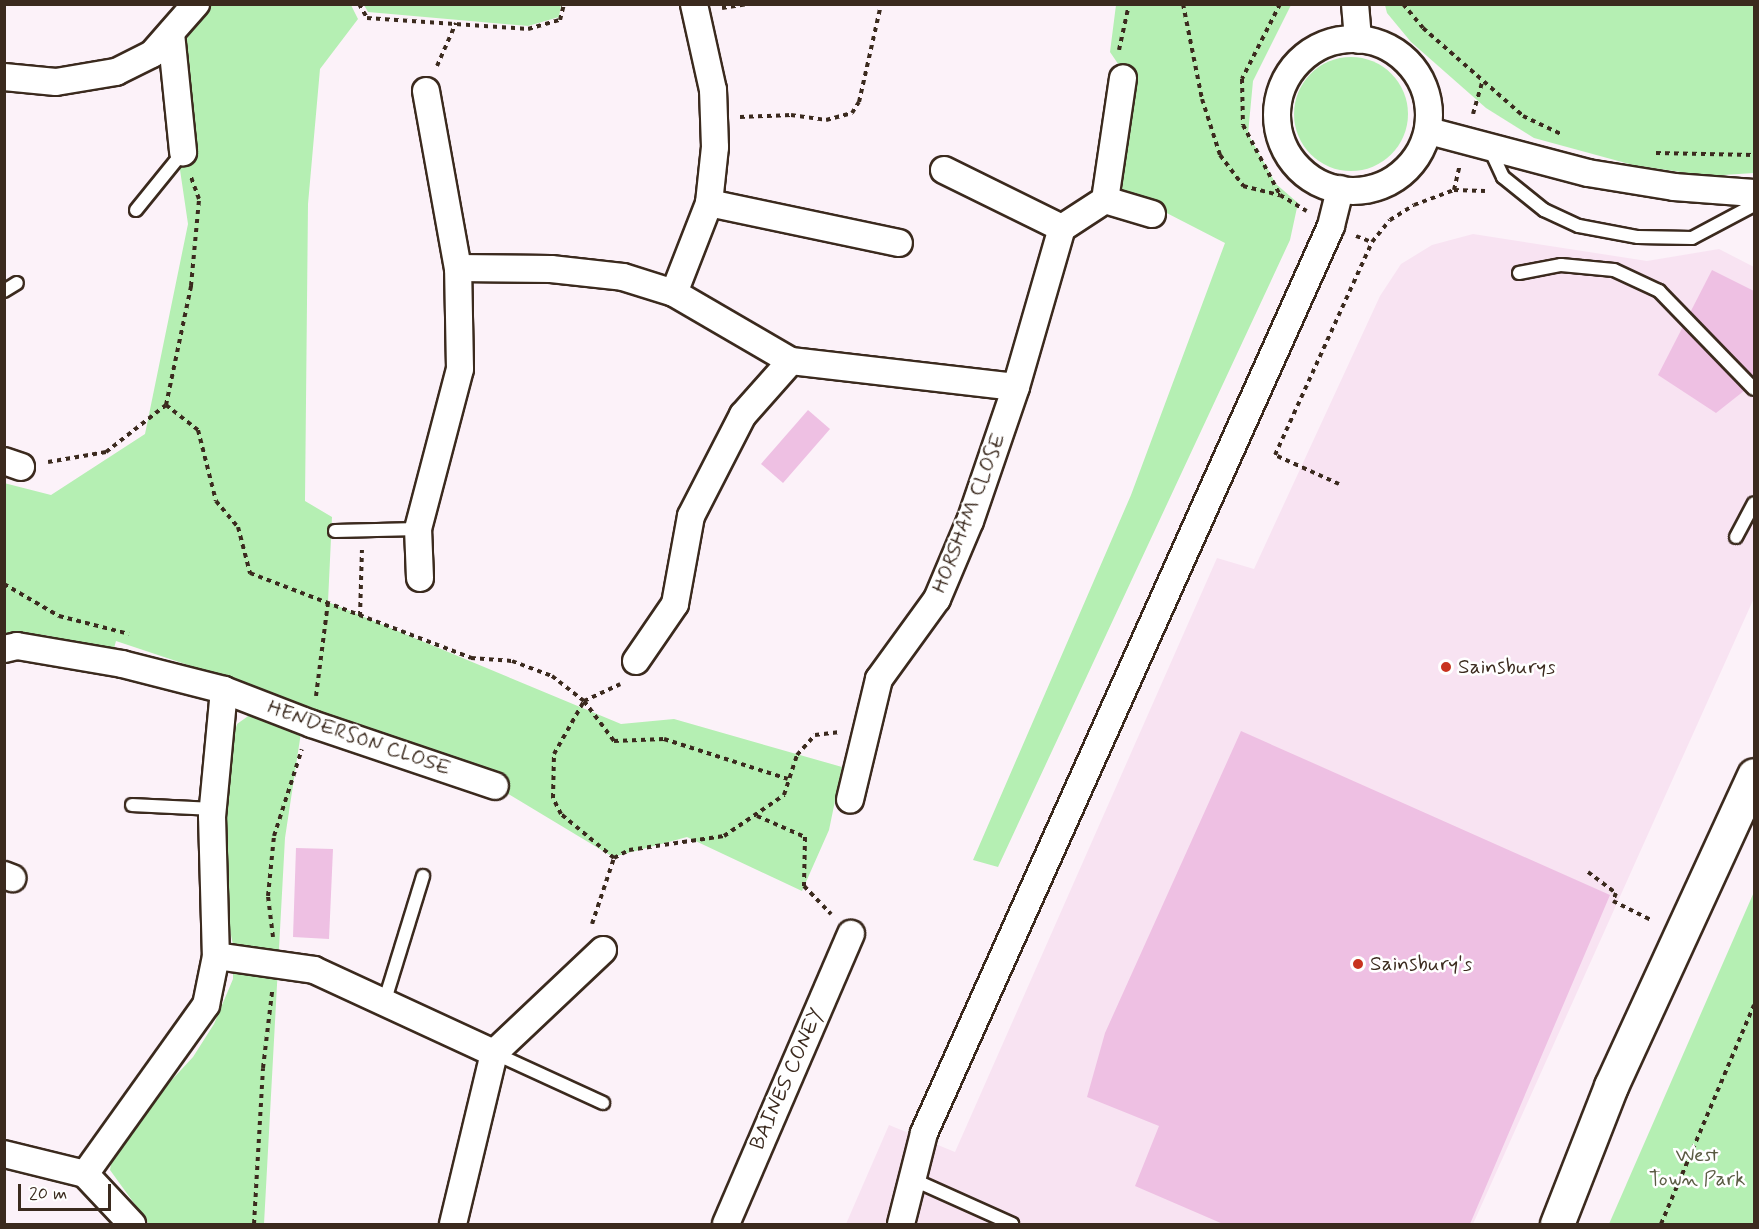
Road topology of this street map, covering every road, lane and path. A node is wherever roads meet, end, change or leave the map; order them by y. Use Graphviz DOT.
graph roads {
  1 [pos="196,4"];
  2 [pos="359,4"];
  3 [pos="564,4"];
  4 [pos="694,4"];
  5 [pos="881,4"];
  6 [pos="1079,4"];
  7 [pos="1105,4"];
  8 [pos="1129,4"];
  9 [pos="1182,4"];
  10 [pos="1280,4"];
  11 [pos="1355,4"];
  12 [pos="1403,4"];
  13 [pos="456,23"];
  14 [pos="171,33"];
  15 [pos="1358,40"];
  16 [pos="4,77"];
  17 [pos="1123,78"];
  18 [pos="426,91"];
  19 [pos="716,119"];
  20 [pos="1429,131"];
  21 [pos="1572,137"];
  22 [pos="1489,147"];
  23 [pos="183,152"];
  24 [pos="1650,152"];
  25 [pos="1755,155"];
  26 [pos="944,170"];
  27 [pos="1340,189"];
  28 [pos="1522,192"];
  29 [pos="1755,194"];
  30 [pos="1280,195"];
  31 [pos="1105,200"];
  32 [pos="709,203"];
  33 [pos="1755,205"];
  34 [pos="136,210"];
  35 [pos="1152,214"];
  36 [pos="1331,226"];
  37 [pos="1062,228"];
  38 [pos="1372,242"];
  39 [pos="899,243"];
  40 [pos="458,268"];
  41 [pos="1519,273"];
  42 [pos="17,283"];
  43 [pos="4,291"];
  44 [pos="674,293"];
  45 [pos="791,361"];
  46 [pos="1016,387"];
  47 [pos="1755,389"];
  48 [pos="166,405"];
  49 [pos="13,464"];
  50 [pos="1339,484"];
  51 [pos="1755,503"];
  52 [pos="418,529"];
  53 [pos="335,531"];
  54 [pos="362,531"];
  55 [pos="1736,537"];
  56 [pos="420,578"];
  57 [pos="4,584"];
  58 [pos="328,602"];
  59 [pos="360,616"];
  60 [pos="137,636"];
  61 [pos="4,649"];
  62 [pos="636,661"];
  63 [pos="224,690"];
  64 [pos="584,701"];
  65 [pos="312,724"];
  66 [pos="865,733"];
  67 [pos="1755,774"];
  68 [pos="788,779"];
  69 [pos="495,786"];
  70 [pos="850,800"];
  71 [pos="132,805"];
  72 [pos="213,809"];
  73 [pos="757,816"];
  74 [pos="614,858"];
  75 [pos="1588,872"];
  76 [pos="423,876"];
  77 [pos="1657,923"];
  78 [pos="851,934"];
  79 [pos="603,950"];
  80 [pos="216,956"];
  81 [pos="384,1003"];
  82 [pos="1755,1005"];
  83 [pos="494,1053"];
  84 [pos="603,1103"];
  85 [pos="4,1154"];
  86 [pos="85,1174"];
  87 [pos="912,1179"];
  88 [pos="132,1224"];
  89 [pos="453,1224"];
  90 [pos="726,1224"];
  91 [pos="901,1224"];
  92 [pos="1012,1224"];
  93 [pos="1557,1224"];
  94 [pos="1661,1224"];
  1 -- 14 [label="street"];
  2 -- 13 [label="path"];
  3 -- 13 [label="path"];
  4 -- 19 [label="street"];
  5 -- 19 [label="path"];
  6 -- 7 [label="path"];
  8 -- 17 [label="path"];
  9 -- 30 [label="path"];
  10 -- 30 [label="path"];
  11 -- 15 [label="street"];
  12 -- 21 [label="path"];
  13 -- 18 [label="path"];
  14 -- 16 [label="street"];
  14 -- 23 [label="street"];
  15 -- 20 [label="street"];
  15 -- 27 [label="street"];
  17 -- 31 [label="street"];
  18 -- 40 [label="street"];
  19 -- 32 [label="street"];
  20 -- 22 [label="street"];
  20 -- 27 [label="street"];
  22 -- 28 [label="lane"];
  22 -- 29 [label="street"];
  23 -- 34 [label="lane"];
  23 -- 48 [label="path"];
  24 -- 25 [label="path"];
  26 -- 37 [label="street"];
  27 -- 36 [label="street"];
  28 -- 33 [label="lane"];
  28 -- 38 [label="path"];
  30 -- 36 [label="path"];
  31 -- 35 [label="street"];
  31 -- 37 [label="street"];
  32 -- 39 [label="street"];
  32 -- 44 [label="street"];
  36 -- 38 [label="path"];
  36 -- 87 [label="street"];
  37 -- 46 [label="street, HORSHAM CLOSE"];
  38 -- 50 [label="path"];
  40 -- 44 [label="street"];
  40 -- 52 [label="street"];
  41 -- 47 [label="lane"];
  42 -- 43 [label="lane"];
  44 -- 45 [label="street"];
  45 -- 46 [label="street"];
  45 -- 62 [label="street"];
  46 -- 66 [label="street, HORSHAM CLOSE"];
  48 -- 49 [label="path"];
  48 -- 58 [label="path"];
  51 -- 55 [label="lane"];
  52 -- 54 [label="lane"];
  52 -- 56 [label="street"];
  53 -- 54 [label="lane"];
  54 -- 59 [label="path"];
  57 -- 60 [label="path"];
  58 -- 59 [label="path"];
  58 -- 65 [label="path"];
  59 -- 64 [label="path"];
  61 -- 63 [label="street, HENDERSON CLOSE"];
  62 -- 64 [label="path"];
  63 -- 65 [label="street, HENDERSON CLOSE"];
  63 -- 72 [label="street"];
  64 -- 68 [label="path"];
  64 -- 74 [label="path"];
  65 -- 69 [label="street, HENDERSON CLOSE"];
  66 -- 68 [label="path"];
  66 -- 70 [label="street, HORSHAM CLOSE"];
  67 -- 93 [label="main road"];
  68 -- 73 [label="path"];
  71 -- 72 [label="lane"];
  72 -- 80 [label="street"];
  73 -- 74 [label="path"];
  73 -- 78 [label="path"];
  74 -- 79 [label="path"];
  75 -- 77 [label="path"];
  76 -- 81 [label="lane"];
  78 -- 90 [label="street, BAINES CONEY"];
  79 -- 83 [label="street"];
  80 -- 81 [label="street"];
  80 -- 86 [label="street"];
  81 -- 83 [label="street"];
  82 -- 94 [label="path"];
  83 -- 84 [label="lane"];
  83 -- 89 [label="street"];
  85 -- 86 [label="street"];
  86 -- 88 [label="street"];
  87 -- 91 [label="street"];
  87 -- 92 [label="lane"];
}
